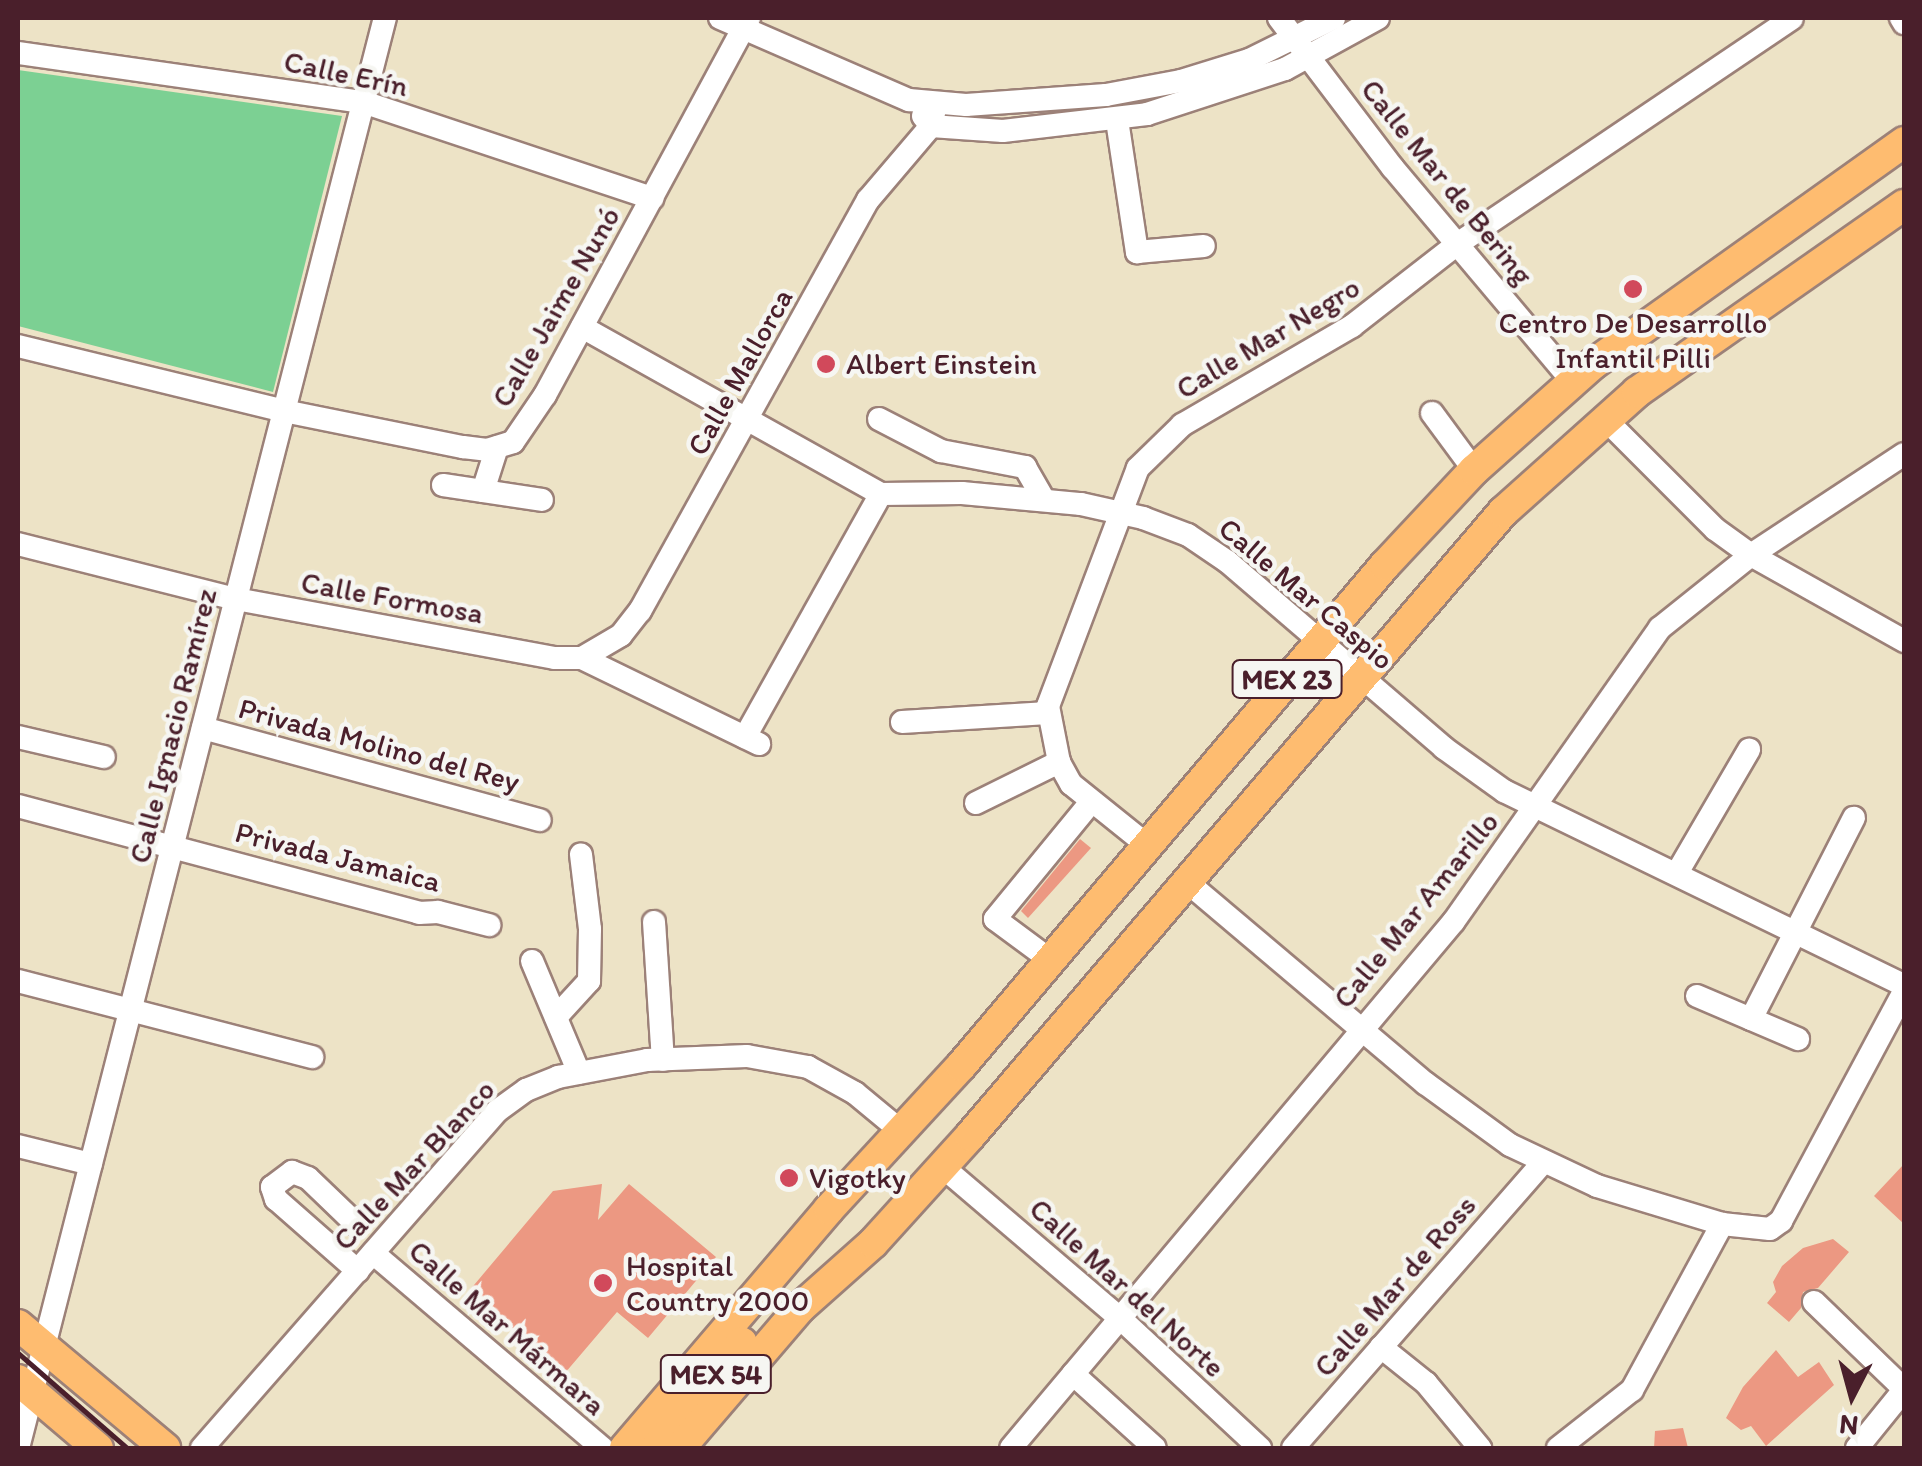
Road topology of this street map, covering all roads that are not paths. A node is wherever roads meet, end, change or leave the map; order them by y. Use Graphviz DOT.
graph roads {
  1 [pos="385,18"];
  2 [pos="720,18"];
  3 [pos="1279,18"];
  4 [pos="1334,18"];
  5 [pos="1378,18"];
  6 [pos="1792,18"];
  7 [pos="747,22"];
  8 [pos="1302,48"];
  9 [pos="18,53"];
  10 [pos="363,102"];
  11 [pos="934,115"];
  12 [pos="1117,120"];
  13 [pos="1904,142"];
  14 [pos="1904,160"];
  15 [pos="652,198"];
  16 [pos="1904,205"];
  17 [pos="1756,244"];
  18 [pos="1456,245"];
  19 [pos="1204,246"];
  20 [pos="582,327"];
  21 [pos="18,346"];
  22 [pos="1574,382"];
  23 [pos="284,411"];
  24 [pos="1432,414"];
  25 [pos="880,419"];
  26 [pos="748,420"];
  27 [pos="1606,420"];
  28 [pos="497,447"];
  29 [pos="1904,454"];
  30 [pos="1474,470"];
  31 [pos="443,485"];
  32 [pos="483,492"];
  33 [pos="882,494"];
  34 [pos="542,500"];
  35 [pos="1044,500"];
  36 [pos="1119,512"];
  37 [pos="18,544"];
  38 [pos="1752,555"];
  39 [pos="236,599"];
  40 [pos="1320,640"];
  41 [pos="1904,641"];
  42 [pos="582,658"];
  43 [pos="1361,678"];
  44 [pos="1048,713"];
  45 [pos="902,722"];
  46 [pos="203,728"];
  47 [pos="18,737"];
  48 [pos="1750,750"];
  49 [pos="104,757"];
  50 [pos="1060,762"];
  51 [pos="976,802"];
  52 [pos="1092,802"];
  53 [pos="18,806"];
  54 [pos="1535,808"];
  55 [pos="1854,818"];
  56 [pos="540,820"];
  57 [pos="1147,845"];
  58 [pos="172,847"];
  59 [pos="580,856"];
  60 [pos="1677,873"];
  61 [pos="1187,882"];
  62 [pos="654,922"];
  63 [pos="489,925"];
  64 [pos="1794,932"];
  65 [pos="1049,959"];
  66 [pos="532,961"];
  67 [pos="18,981"];
  68 [pos="1904,989"];
  69 [pos="1696,996"];
  70 [pos="131,1010"];
  71 [pos="556,1017"];
  72 [pos="1751,1019"];
  73 [pos="1360,1029"];
  74 [pos="1798,1040"];
  75 [pos="312,1058"];
  76 [pos="663,1060"];
  77 [pos="579,1073"];
  78 [pos="901,1131"];
  79 [pos="970,1136"];
  80 [pos="18,1146"];
  81 [pos="1543,1162"];
  82 [pos="91,1164"];
  83 [pos="870,1168"];
  84 [pos="951,1174"];
  85 [pos="1722,1224"];
  86 [pos="357,1225"];
  87 [pos="873,1243"];
  88 [pos="366,1262"];
  89 [pos="1814,1302"];
  90 [pos="788,1303"];
  91 [pos="1122,1319"];
  92 [pos="18,1325"];
  93 [pos="44,1348"];
  94 [pos="1381,1348"];
  95 [pos="1073,1374"];
  96 [pos="25,1386"];
  97 [pos="1904,1390"];
  98 [pos="18,1448"];
  99 [pos="98,1448"];
  100 [pos="165,1448"];
  101 [pos="202,1448"];
  102 [pos="602,1448"];
  103 [pos="625,1448"];
  104 [pos="656,1448"];
  105 [pos="680,1448"];
  106 [pos="702,1448"];
  107 [pos="1011,1448"];
  108 [pos="1155,1448"];
  109 [pos="1260,1448"];
  110 [pos="1293,1448"];
  111 [pos="1480,1448"];
  112 [pos="1558,1448"];
  113 [pos="1856,1448"];
  1 -- 10 [label="street, Calle Ignacio Ramírez"];
  2 -- 7 [label="street"];
  3 -- 8 [label="street, Calle Mar de Bering"];
  4 -- 8 [label="street"];
  5 -- 8 [label="street"];
  6 -- 18 [label="street, Calle Mar Negro"];
  7 -- 11 [label="street"];
  7 -- 15 [label="street, Calle Jaime Nunó"];
  8 -- 11 [label="street"];
  8 -- 12 [label="street"];
  8 -- 18 [label="street, Calle Mar de Bering"];
  9 -- 10 [label="street, Calle Erín"];
  10 -- 15 [label="street, Calle Erín"];
  10 -- 23 [label="street, Calle Ignacio Ramírez"];
  11 -- 12 [label="street"];
  11 -- 26 [label="street, Calle Mallorca"];
  12 -- 19 [label="street"];
  13 -- 17 [label="main road"];
  14 -- 17 [label="main road, MEX 23"];
  15 -- 20 [label="street, Calle Jaime Nunó"];
  16 -- 27 [label="main road, MEX 23"];
  17 -- 22 [label="main road, MEX 23"];
  18 -- 22 [label="street, Calle Mar de Bering"];
  18 -- 36 [label="street, Calle Mar Negro"];
  20 -- 26 [label="street, Calle Mar Caspio"];
  20 -- 28 [label="street, Calle Jaime Nunó"];
  21 -- 23 [label="street, Calle Jaime Nunó"];
  22 -- 30 [label="main road, MEX 23"];
  23 -- 28 [label="street, Calle Jaime Nunó"];
  23 -- 39 [label="street, Calle Ignacio Ramírez"];
  24 -- 30 [label="street"];
  25 -- 35 [label="street"];
  26 -- 33 [label="street, Calle Mar Caspio"];
  26 -- 42 [label="street, Calle Mallorca"];
  27 -- 38 [label="street"];
  27 -- 43 [label="main road, MEX 23"];
  28 -- 32 [label="street"];
  29 -- 38 [label="street, Calle Mar Amarillo"];
  30 -- 40 [label="main road, MEX 23"];
  31 -- 32 [label="street"];
  32 -- 34 [label="street"];
  33 -- 35 [label="street, Calle Mar Caspio"];
  33 -- 42 [label="street, Calle Formosa"];
  35 -- 36 [label="street, Calle Mar Caspio"];
  36 -- 40 [label="street, Calle Mar Caspio"];
  36 -- 44 [label="street, Calle Mar Negro"];
  37 -- 39 [label="street, Calle Formosa"];
  38 -- 41 [label="street"];
  38 -- 54 [label="street, Calle Mar Amarillo"];
  39 -- 42 [label="street, Calle Formosa"];
  39 -- 46 [label="street, Calle Ignacio Ramírez"];
  40 -- 43 [label="street, Calle Mar Caspio"];
  40 -- 57 [label="main road, MEX 23"];
  43 -- 54 [label="street, Calle Mar Caspio"];
  43 -- 61 [label="main road, MEX 23"];
  44 -- 45 [label="street"];
  44 -- 50 [label="street, Calle Mar Negro"];
  46 -- 56 [label="street, Privada Molino del Rey"];
  46 -- 58 [label="street, Calle Ignacio Ramírez"];
  47 -- 49 [label="street"];
  48 -- 60 [label="street"];
  50 -- 51 [label="street"];
  50 -- 52 [label="street, Calle Mar Negro"];
  52 -- 57 [label="street, Calle Mar Negro"];
  52 -- 65 [label="street"];
  53 -- 58 [label="street, Privada Jamaica"];
  54 -- 60 [label="street, Calle Mar Caspio"];
  54 -- 73 [label="street, Calle Mar Amarillo"];
  55 -- 64 [label="street"];
  57 -- 65 [label="main road, MEX 23"];
  58 -- 63 [label="street, Privada Jamaica"];
  58 -- 70 [label="street, Calle Ignacio Ramírez"];
  59 -- 71 [label="street"];
  60 -- 64 [label="street, Calle Mar Caspio"];
  61 -- 73 [label="street"];
  61 -- 79 [label="main road, MEX 23"];
  62 -- 76 [label="street"];
  64 -- 68 [label="street, Calle Mar Caspio"];
  64 -- 72 [label="street"];
  65 -- 78 [label="main road, MEX 23"];
  66 -- 71 [label="street"];
  67 -- 70 [label="street"];
  68 -- 85 [label="street"];
  69 -- 72 [label="street"];
  70 -- 75 [label="street"];
  70 -- 82 [label="street, Calle Ignacio Ramírez"];
  71 -- 77 [label="street"];
  72 -- 74 [label="street"];
  73 -- 81 [label="street"];
  73 -- 91 [label="street, Calle Mar Amarillo"];
  76 -- 77 [label="street, Calle Mar Blanco"];
  76 -- 78 [label="street, Calle Mar Blanco"];
  77 -- 88 [label="street, Calle Mar Blanco"];
  78 -- 83 [label="main road, MEX 23"];
  79 -- 84 [label="main road, MEX 23"];
  79 -- 87 [label="main road, MEX 23"];
  80 -- 82 [label="street"];
  81 -- 85 [label="street"];
  81 -- 94 [label="street, Calle Mar de Ross"];
  82 -- 93 [label="street, Calle Ignacio Ramírez"];
  83 -- 90 [label="main road, MEX 54"];
  83 -- 103 [label="main road, MEX 23"];
  84 -- 91 [label="street, Calle Mar del Norte"];
  84 -- 106 [label="main road, MEX 23"];
  85 -- 112 [label="street"];
  86 -- 88 [label="street, Calle Mar Mármara"];
  87 -- 90 [label="main road, MEX 54"];
  88 -- 101 [label="street, Calle Mar Blanco"];
  88 -- 102 [label="street, Calle Mar Mármara"];
  89 -- 97 [label="street"];
  90 -- 104 [label="main road, MEX 54"];
  90 -- 105 [label="main road, MEX 54"];
  91 -- 95 [label="street, Calle Mar Amarillo"];
  91 -- 109 [label="street, Calle Mar del Norte"];
  92 -- 93 [label="main road"];
  93 -- 96 [label="street, Calle Ignacio Ramírez"];
  93 -- 100 [label="main road"];
  94 -- 110 [label="street, Calle Mar de Ross"];
  94 -- 111 [label="street"];
  95 -- 107 [label="street, Calle Mar Amarillo"];
  95 -- 108 [label="street"];
  96 -- 98 [label="street, Calle Ignacio Ramírez"];
  96 -- 99 [label="main road"];
  97 -- 113 [label="street"];
}
